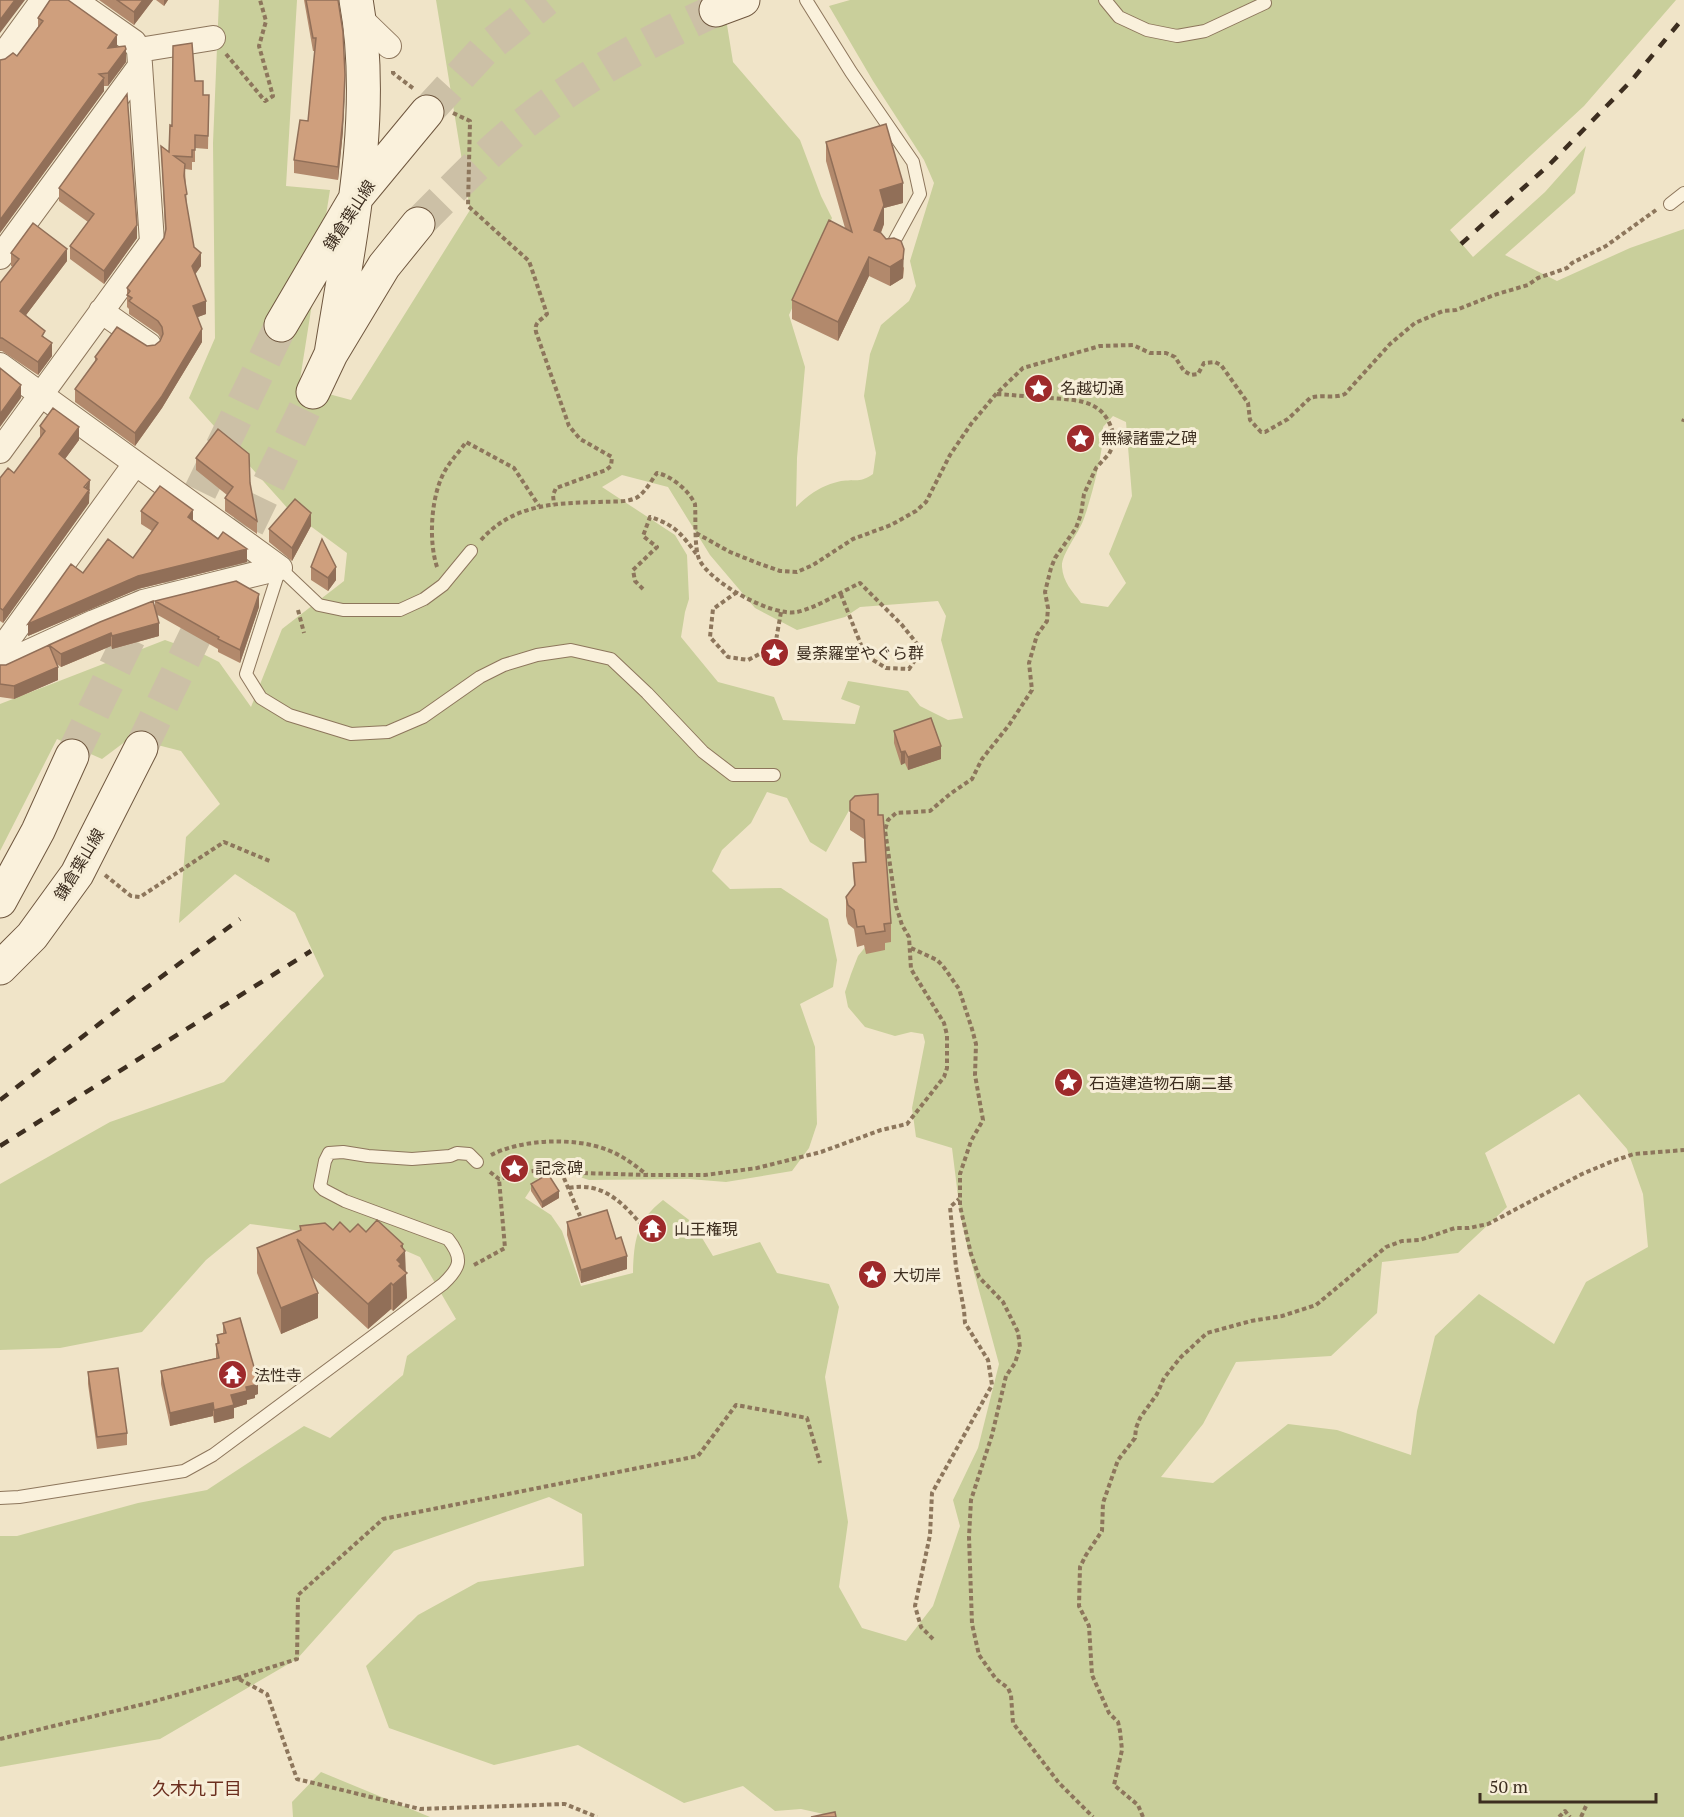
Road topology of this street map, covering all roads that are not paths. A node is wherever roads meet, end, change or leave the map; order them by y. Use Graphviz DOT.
graph roads {
  1 [pos="43,0"];
  2 [pos="74,0"];
  3 [pos="1105,0"];
  4 [pos="808,2"];
  5 [pos="1265,3"];
  6 [pos="358,9"];
  7 [pos="213,38"];
  8 [pos="389,46"];
  9 [pos="0,58"];
  10 [pos="139,58"];
  11 [pos="427,112"];
  12 [pos="1684,193"];
  13 [pos="355,200"];
  14 [pos="1670,204"];
  15 [pos="889,251"];
  16 [pos="0,256"];
  17 [pos="101,311"];
  18 [pos="281,325"];
  19 [pos="149,345"];
  20 [pos="331,354"];
  21 [pos="0,365"];
  22 [pos="313,392"];
  23 [pos="40,395"];
  24 [pos="0,451"];
  25 [pos="135,464"];
  26 [pos="471,551"];
  27 [pos="280,568"];
  28 [pos="0,651"];
  29 [pos="0,665"];
  30 [pos="141,748"];
  31 [pos="72,756"];
  32 [pos="774,775"];
  33 [pos="0,901"];
  34 [pos="0,968"];
  35 [pos="477,1162"];
  36 [pos="0,1498"];
  1 -- 9 [label="street"];
  2 -- 10 [label="street"];
  3 -- 5 [label="lane"];
  4 -- 15 [label="lane"];
  6 -- 8 [label="street"];
  6 -- 13 [label="main road"];
  7 -- 10 [label="street"];
  10 -- 16 [label="street"];
  10 -- 17 [label="street"];
  11 -- 13 [label="main road, 鎌倉葉山線"];
  12 -- 14 [label="lane"];
  13 -- 18 [label="main road, 鎌倉葉山線"];
  13 -- 20 [label="main road"];
  13 -- 20 [label="main road"];
  17 -- 19 [label="street"];
  17 -- 23 [label="street"];
  20 -- 22 [label="main road"];
  21 -- 23 [label="street"];
  23 -- 24 [label="street"];
  23 -- 25 [label="street"];
  25 -- 27 [label="street"];
  25 -- 28 [label="street"];
  26 -- 27 [label="lane"];
  27 -- 29 [label="street"];
  27 -- 32 [label="lane"];
  30 -- 34 [label="main road, 鎌倉葉山線"];
  31 -- 33 [label="main road"];
  35 -- 36 [label="lane"];
}
